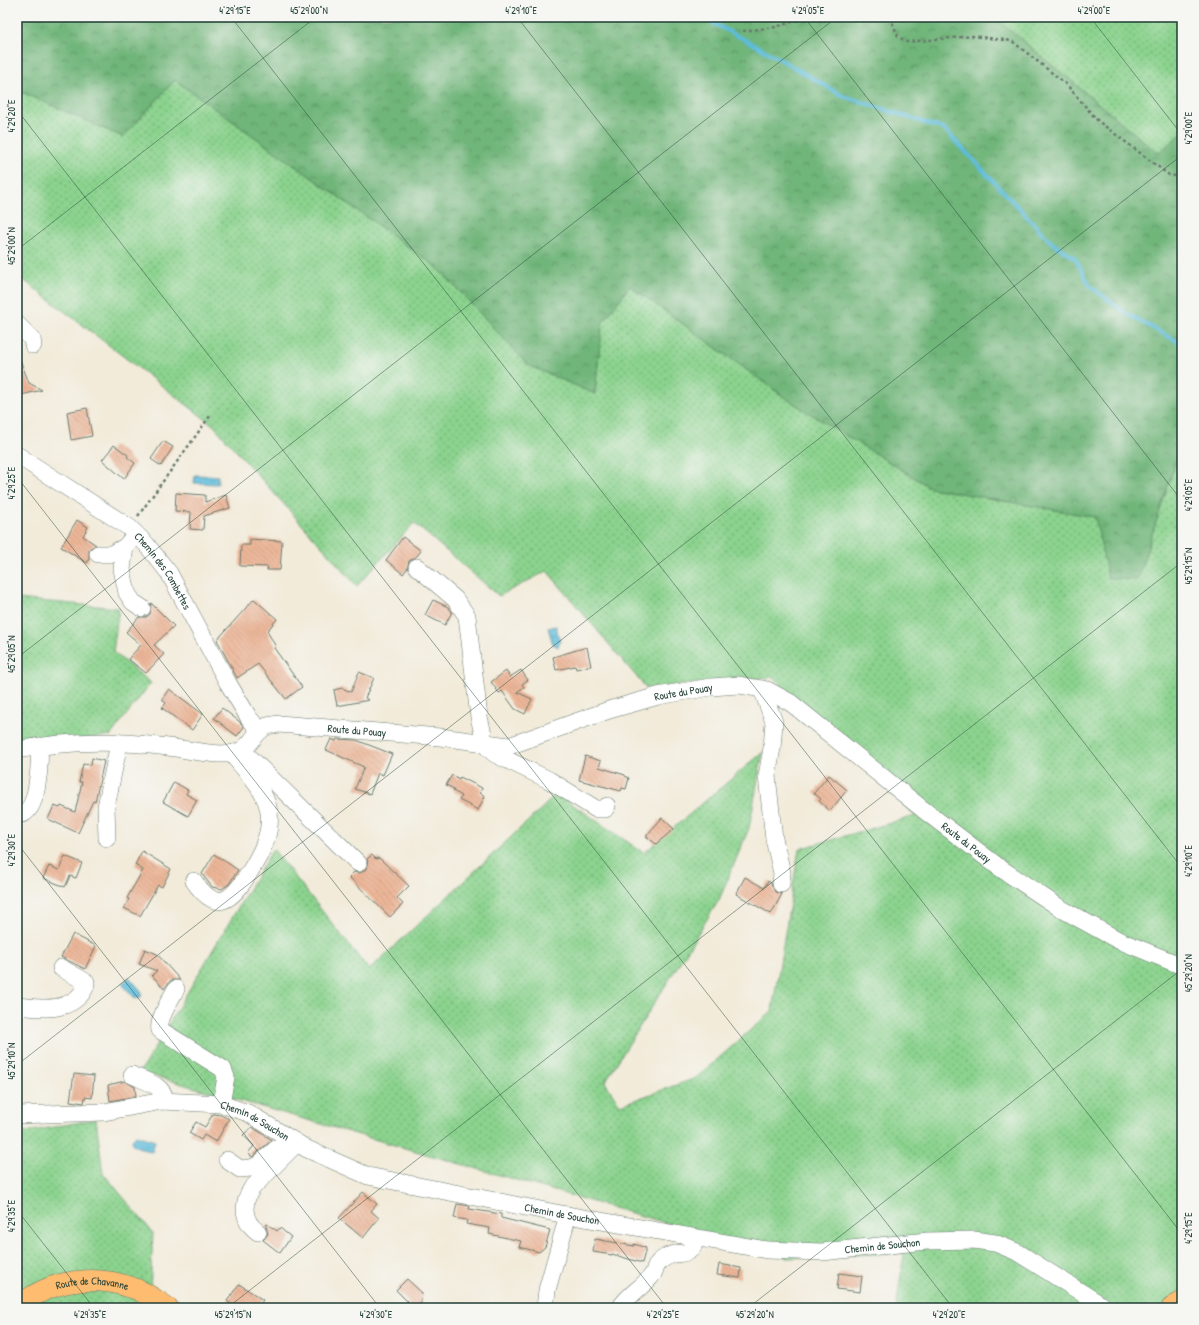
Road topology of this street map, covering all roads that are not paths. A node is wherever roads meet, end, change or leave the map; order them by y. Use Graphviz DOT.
graph roads {
  1 [pos="17,324"];
  2 [pos="33,345"];
  3 [pos="17,455"];
  4 [pos="130,536"];
  5 [pos="98,554"];
  6 [pos="417,567"];
  7 [pos="142,608"];
  8 [pos="762,689"];
  9 [pos="260,731"];
  10 [pos="119,743"];
  11 [pos="486,744"];
  12 [pos="39,746"];
  13 [pos="17,750"];
  14 [pos="238,752"];
  15 [pos="607,806"];
  16 [pos="17,814"];
  17 [pos="107,838"];
  18 [pos="358,863"];
  19 [pos="194,881"];
  20 [pos="781,884"];
  21 [pos="1182,966"];
  22 [pos="60,968"];
  23 [pos="176,989"];
  24 [pos="17,1006"];
  25 [pos="132,1075"];
  26 [pos="165,1101"];
  27 [pos="221,1104"];
  28 [pos="17,1115"];
  29 [pos="293,1140"];
  30 [pos="227,1160"];
  31 [pos="568,1215"];
  32 [pos="258,1232"];
  33 [pos="696,1238"];
  34 [pos="1182,1302"];
  35 [pos="17,1308"];
  36 [pos="168,1308"];
  37 [pos="545,1308"];
  38 [pos="620,1308"];
  39 [pos="1106,1308"];
  40 [pos="1172,1308"];
  1 -- 2 [label="street"];
  3 -- 4 [label="street, Chemin des Combettes"];
  4 -- 5 [label="street"];
  4 -- 7 [label="street"];
  4 -- 9 [label="street, Chemin des Combettes"];
  6 -- 11 [label="street"];
  8 -- 11 [label="street, Route du Pouay"];
  8 -- 20 [label="street"];
  8 -- 21 [label="street, Route du Pouay"];
  9 -- 11 [label="street, Route du Pouay"];
  9 -- 14 [label="street, Route du Pouay"];
  10 -- 12 [label="street"];
  10 -- 14 [label="street"];
  10 -- 17 [label="street"];
  11 -- 15 [label="street"];
  12 -- 13 [label="street"];
  12 -- 16 [label="street"];
  14 -- 18 [label="street"];
  14 -- 19 [label="street"];
  22 -- 24 [label="street"];
  23 -- 27 [label="street"];
  25 -- 26 [label="street"];
  26 -- 27 [label="street, Chemin de Souchon"];
  26 -- 28 [label="street, Chemin de Souchon"];
  27 -- 29 [label="street, Chemin de Souchon"];
  29 -- 30 [label="street"];
  29 -- 31 [label="street, Chemin de Souchon"];
  29 -- 32 [label="street"];
  31 -- 33 [label="street, Chemin de Souchon"];
  31 -- 37 [label="street"];
  33 -- 38 [label="street"];
  33 -- 39 [label="street, Chemin de Souchon"];
  34 -- 40 [label="main road"];
  35 -- 36 [label="main road, Route de Chavanne"];
}
